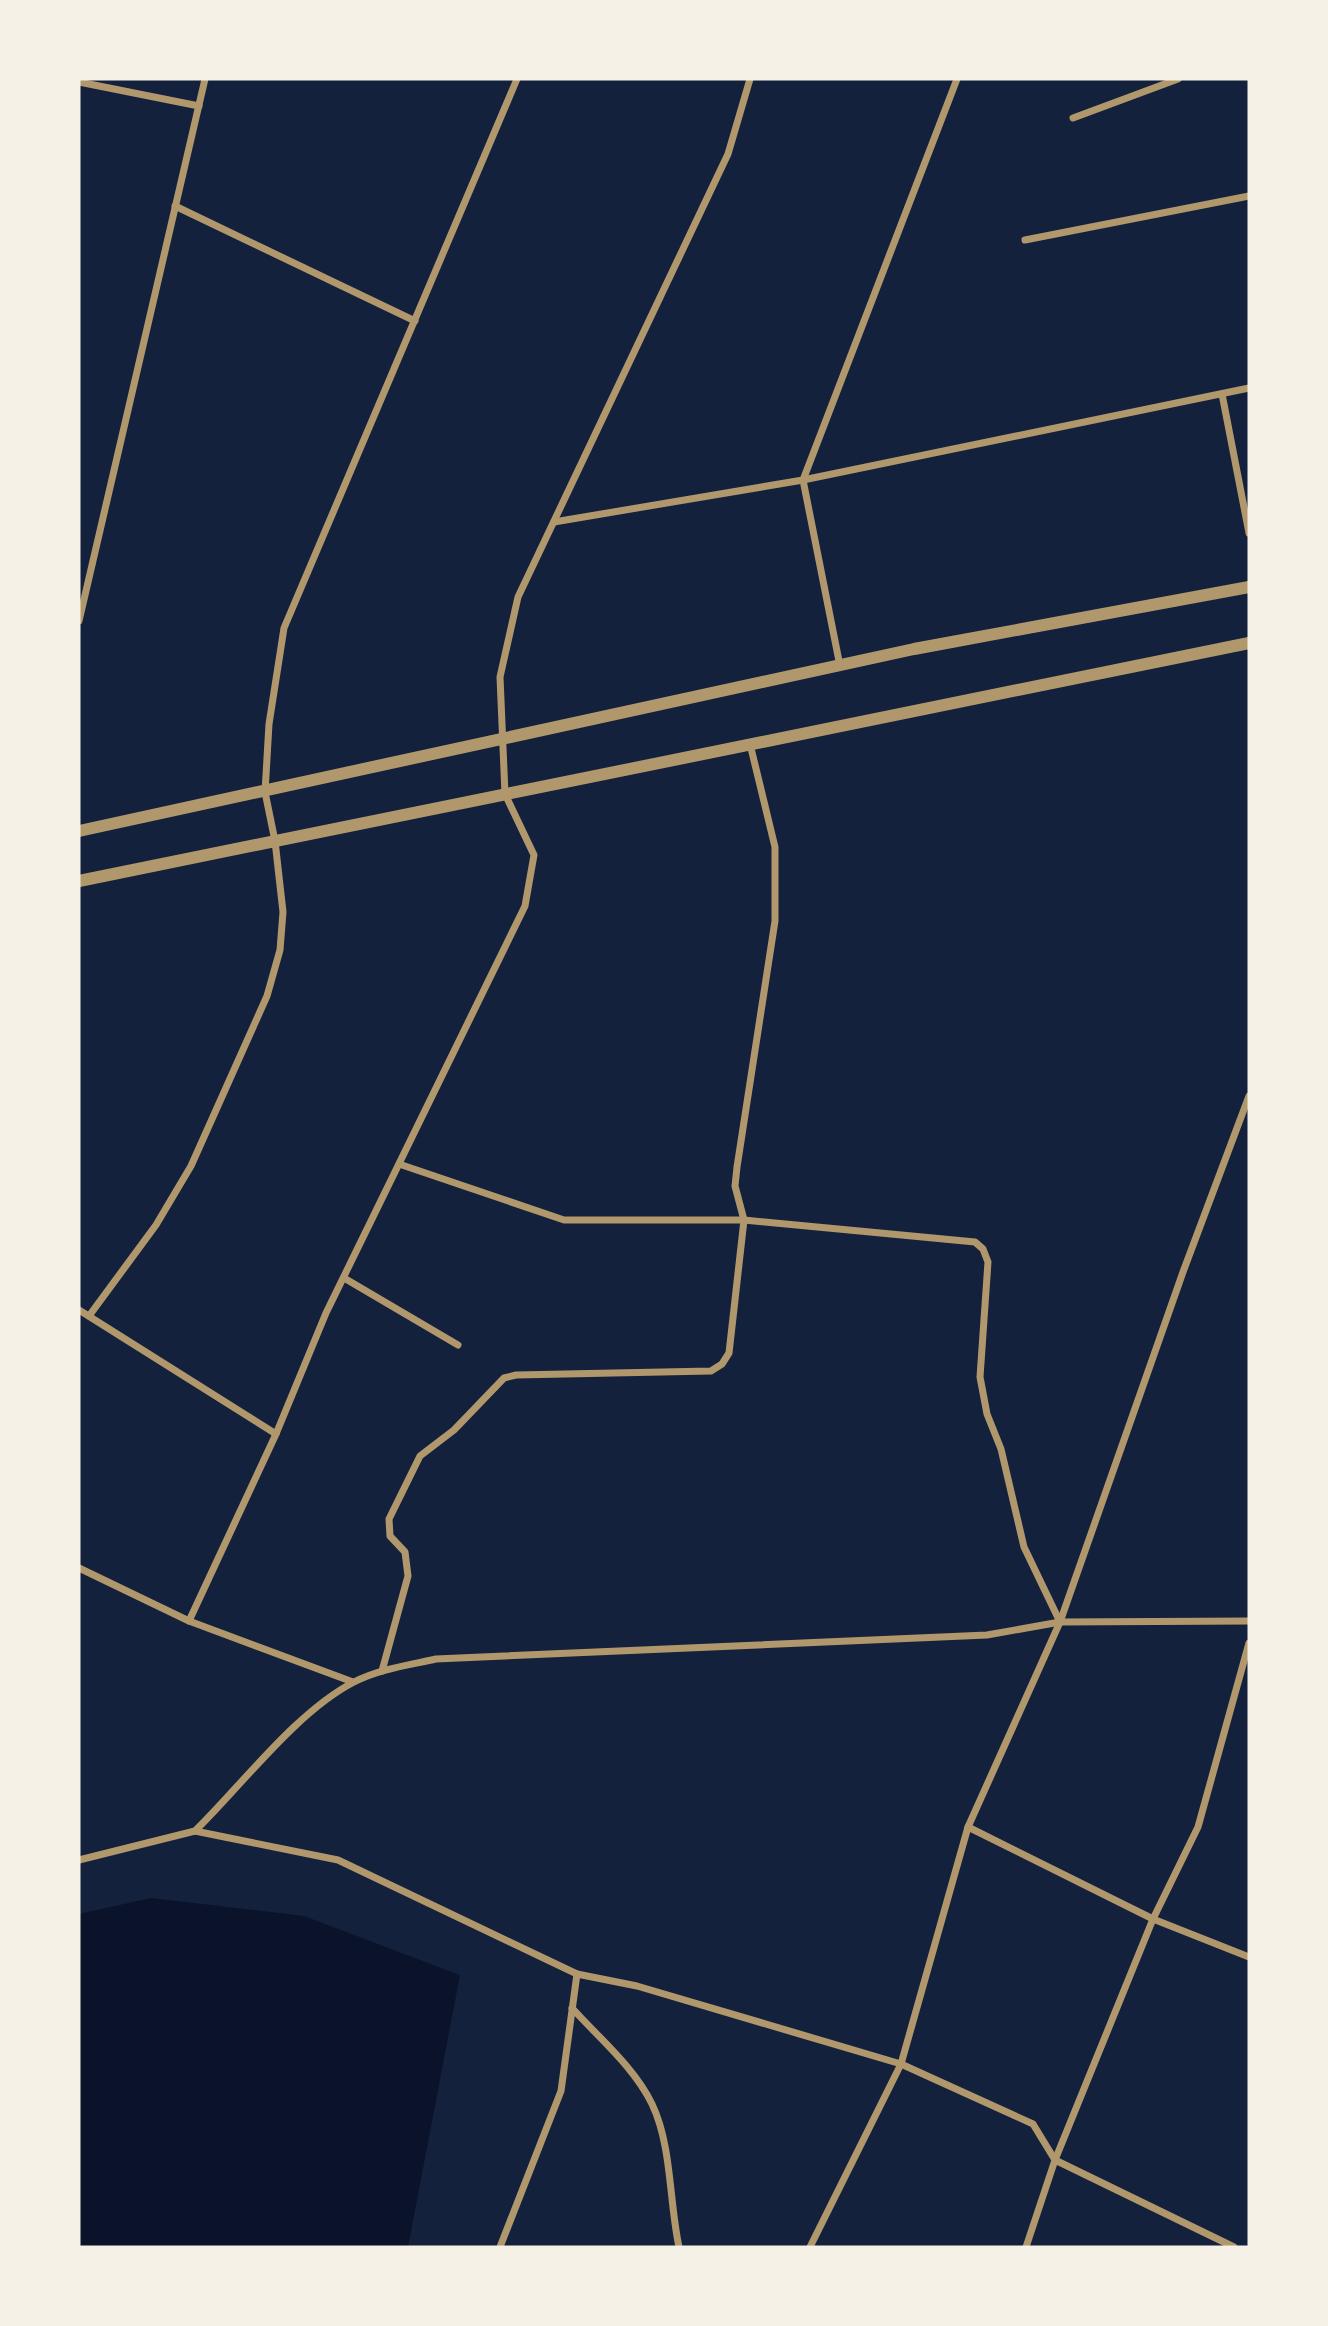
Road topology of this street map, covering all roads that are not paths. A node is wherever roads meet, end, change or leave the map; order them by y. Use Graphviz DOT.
graph roads {
  1 [pos="205,79"];
  2 [pos="517,79"];
  3 [pos="750,79"];
  4 [pos="957,79"];
  5 [pos="1178,79"];
  6 [pos="79,82"];
  7 [pos="199,106"];
  8 [pos="1073,118"];
  9 [pos="1249,196"];
  10 [pos="175,206"];
  11 [pos="1025,240"];
  12 [pos="415,321"];
  13 [pos="1249,388"];
  14 [pos="1222,394"];
  15 [pos="803,480"];
  16 [pos="554,522"];
  17 [pos="1249,533"];
  18 [pos="1249,587"];
  19 [pos="79,621"];
  20 [pos="1249,643"];
  21 [pos="840,666"];
  22 [pos="503,740"];
  23 [pos="750,744"];
  24 [pos="265,792"];
  25 [pos="505,793"];
  26 [pos="79,831"];
  27 [pos="275,841"];
  28 [pos="79,881"];
  29 [pos="1249,1096"];
  30 [pos="399,1164"];
  31 [pos="744,1220"];
  32 [pos="344,1278"];
  33 [pos="79,1310"];
  34 [pos="89,1316"];
  35 [pos="458,1345"];
  36 [pos="276,1434"];
  37 [pos="79,1568"];
  38 [pos="189,1621"];
  39 [pos="1249,1621"];
  40 [pos="1060,1622"];
  41 [pos="1249,1643"];
  42 [pos="382,1671"];
  43 [pos="353,1682"];
  44 [pos="968,1826"];
  45 [pos="195,1831"];
  46 [pos="79,1860"];
  47 [pos="1153,1919"];
  48 [pos="1249,1956"];
  49 [pos="577,1974"];
  50 [pos="572,2008"];
  51 [pos="901,2064"];
  52 [pos="1055,2160"];
  53 [pos="500,2247"];
  54 [pos="679,2247"];
  55 [pos="810,2247"];
  56 [pos="1026,2247"];
  57 [pos="1234,2247"];
  1 -- 7 [label="street"];
  2 -- 12 [label="street"];
  3 -- 16 [label="street"];
  4 -- 15 [label="street"];
  5 -- 8 [label="street"];
  6 -- 7 [label="street"];
  7 -- 10 [label="street"];
  9 -- 11 [label="street"];
  10 -- 12 [label="street"];
  10 -- 19 [label="street"];
  12 -- 24 [label="street"];
  13 -- 14 [label="street"];
  14 -- 15 [label="street"];
  14 -- 17 [label="street"];
  15 -- 16 [label="street"];
  15 -- 21 [label="street"];
  16 -- 22 [label="street"];
  18 -- 21 [label="street"];
  20 -- 23 [label="street"];
  21 -- 22 [label="street"];
  22 -- 24 [label="street"];
  22 -- 25 [label="street"];
  23 -- 25 [label="street"];
  23 -- 31 [label="street"];
  24 -- 26 [label="street"];
  24 -- 27 [label="street"];
  25 -- 27 [label="street"];
  25 -- 30 [label="street"];
  27 -- 28 [label="street"];
  27 -- 34 [label="street"];
  29 -- 40 [label="street"];
  30 -- 31 [label="street"];
  30 -- 32 [label="street"];
  31 -- 40 [label="street"];
  31 -- 42 [label="street"];
  32 -- 35 [label="street"];
  32 -- 36 [label="street"];
  33 -- 34 [label="street"];
  34 -- 36 [label="street"];
  36 -- 38 [label="street"];
  37 -- 38 [label="street"];
  38 -- 43 [label="street"];
  39 -- 40 [label="street"];
  40 -- 42 [label="street"];
  40 -- 44 [label="street"];
  41 -- 47 [label="street"];
  42 -- 43 [label="street"];
  43 -- 45 [label="street"];
  44 -- 47 [label="street"];
  44 -- 51 [label="street"];
  45 -- 46 [label="street"];
  45 -- 49 [label="street"];
  47 -- 48 [label="street"];
  47 -- 52 [label="street"];
  49 -- 50 [label="street"];
  49 -- 51 [label="street"];
  50 -- 53 [label="street"];
  50 -- 54 [label="street"];
  51 -- 52 [label="street"];
  51 -- 55 [label="street"];
  52 -- 56 [label="street"];
  52 -- 57 [label="street"];
}
